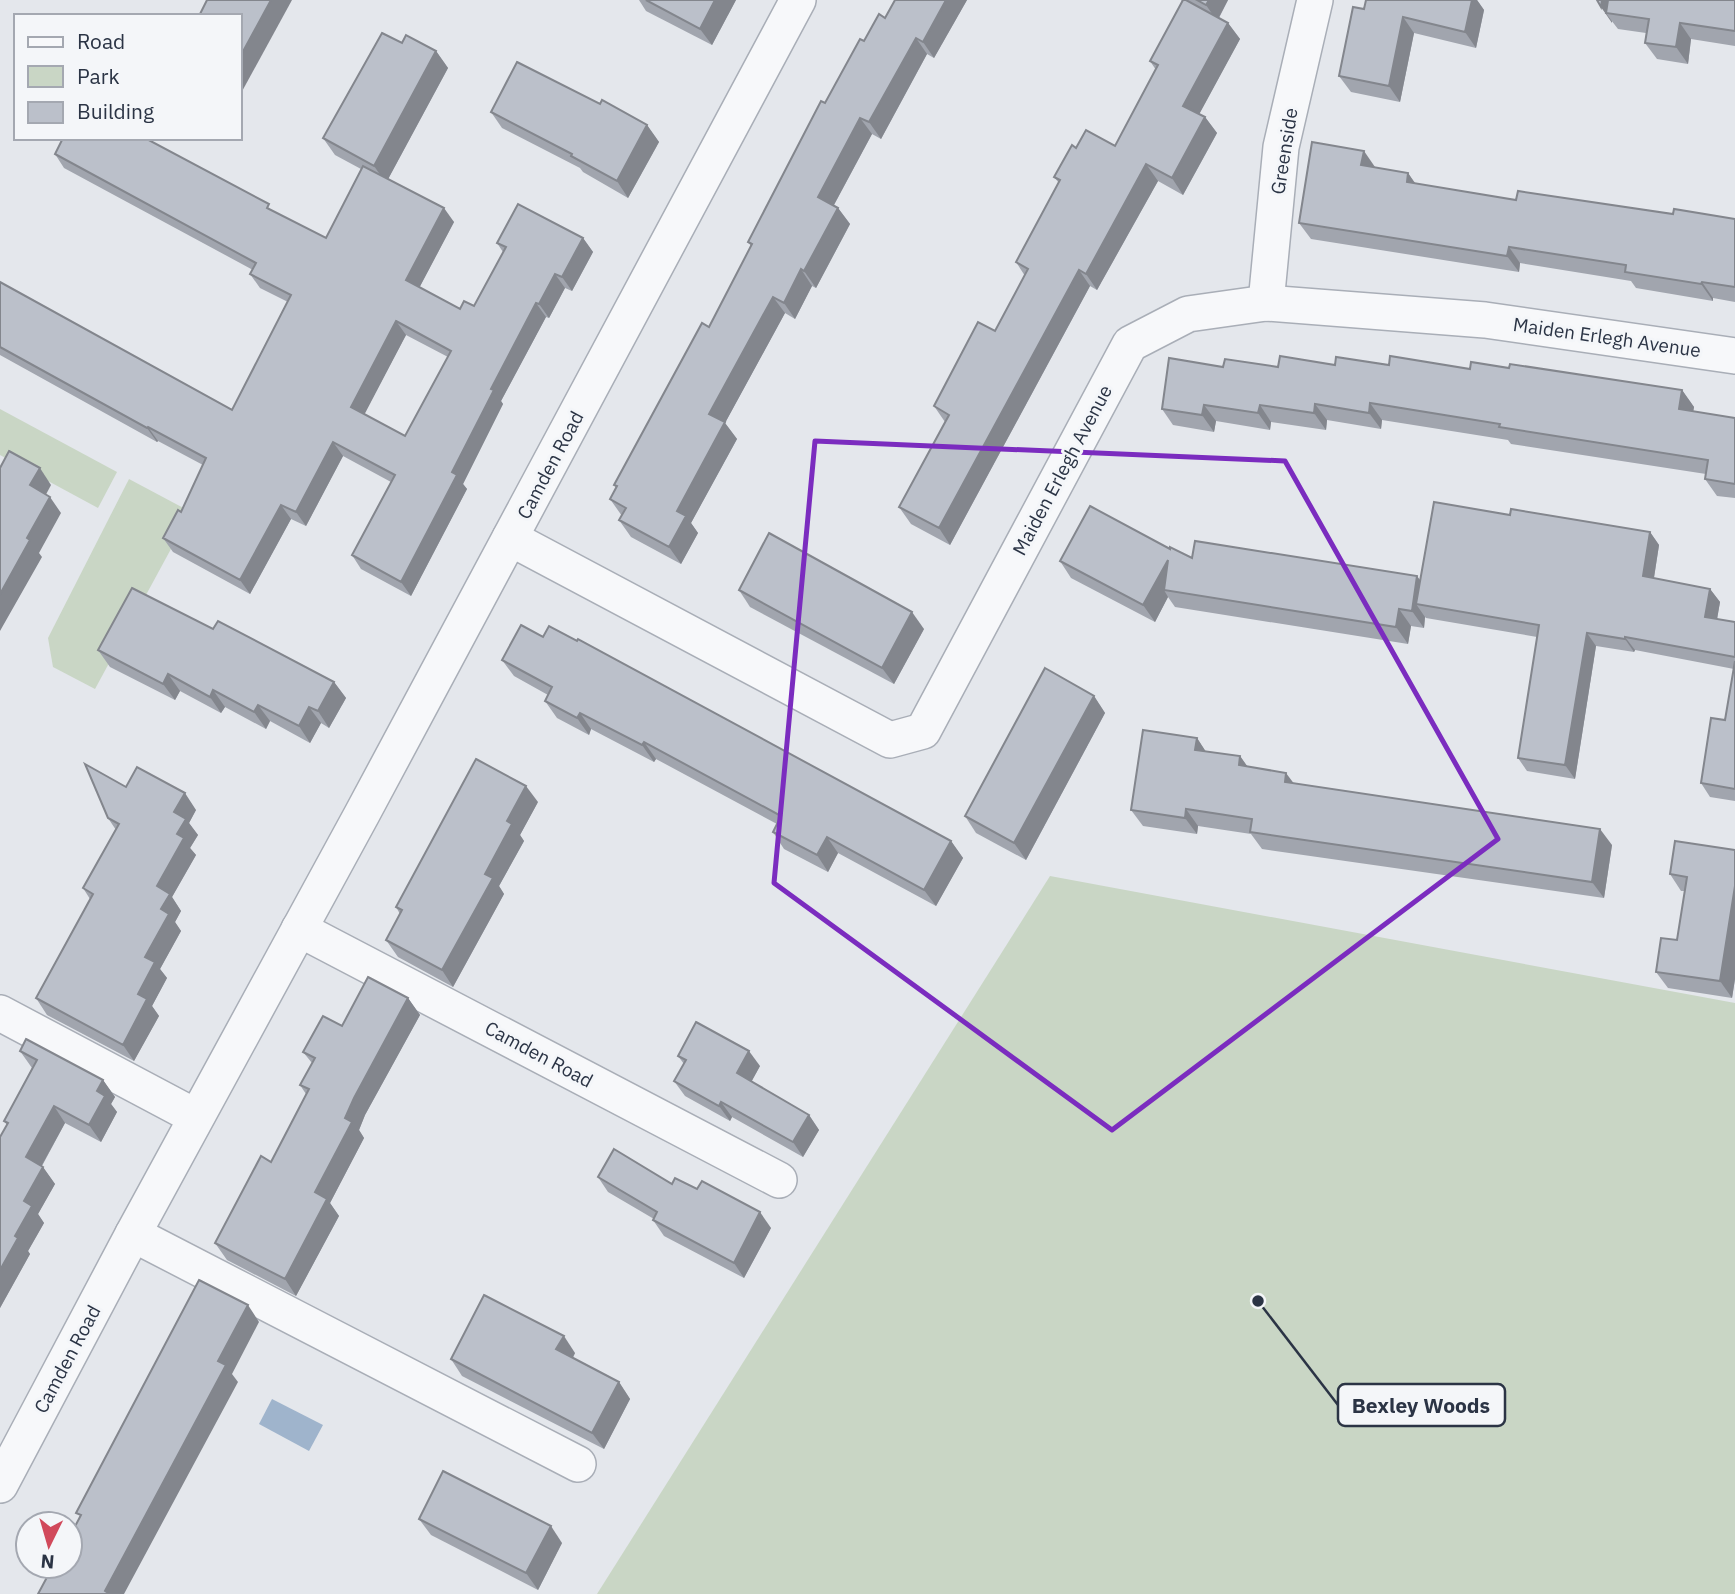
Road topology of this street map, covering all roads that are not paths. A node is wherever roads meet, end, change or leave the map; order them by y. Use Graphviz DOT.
graph roads {
  1 [pos="798,0"];
  2 [pos="1315,0"];
  3 [pos="1266,303"];
  4 [pos="1735,356"];
  5 [pos="510,538"];
  6 [pos="299,929"];
  7 [pos="0,1013"];
  8 [pos="196,1117"];
  9 [pos="779,1180"];
  10 [pos="133,1234"];
  11 [pos="578,1464"];
  12 [pos="0,1485"];
  1 -- 5 [label="street, Camden Road"];
  2 -- 3 [label="street, Greenside"];
  3 -- 4 [label="street, Maiden Erlegh Avenue"];
  3 -- 5 [label="street, Maiden Erlegh Avenue"];
  5 -- 6 [label="street, Camden Road"];
  6 -- 8 [label="street, Camden Road"];
  6 -- 9 [label="street, Camden Road"];
  7 -- 8 [label="street"];
  8 -- 10 [label="street, Camden Road"];
  10 -- 11 [label="street"];
  10 -- 12 [label="street, Camden Road"];
}
